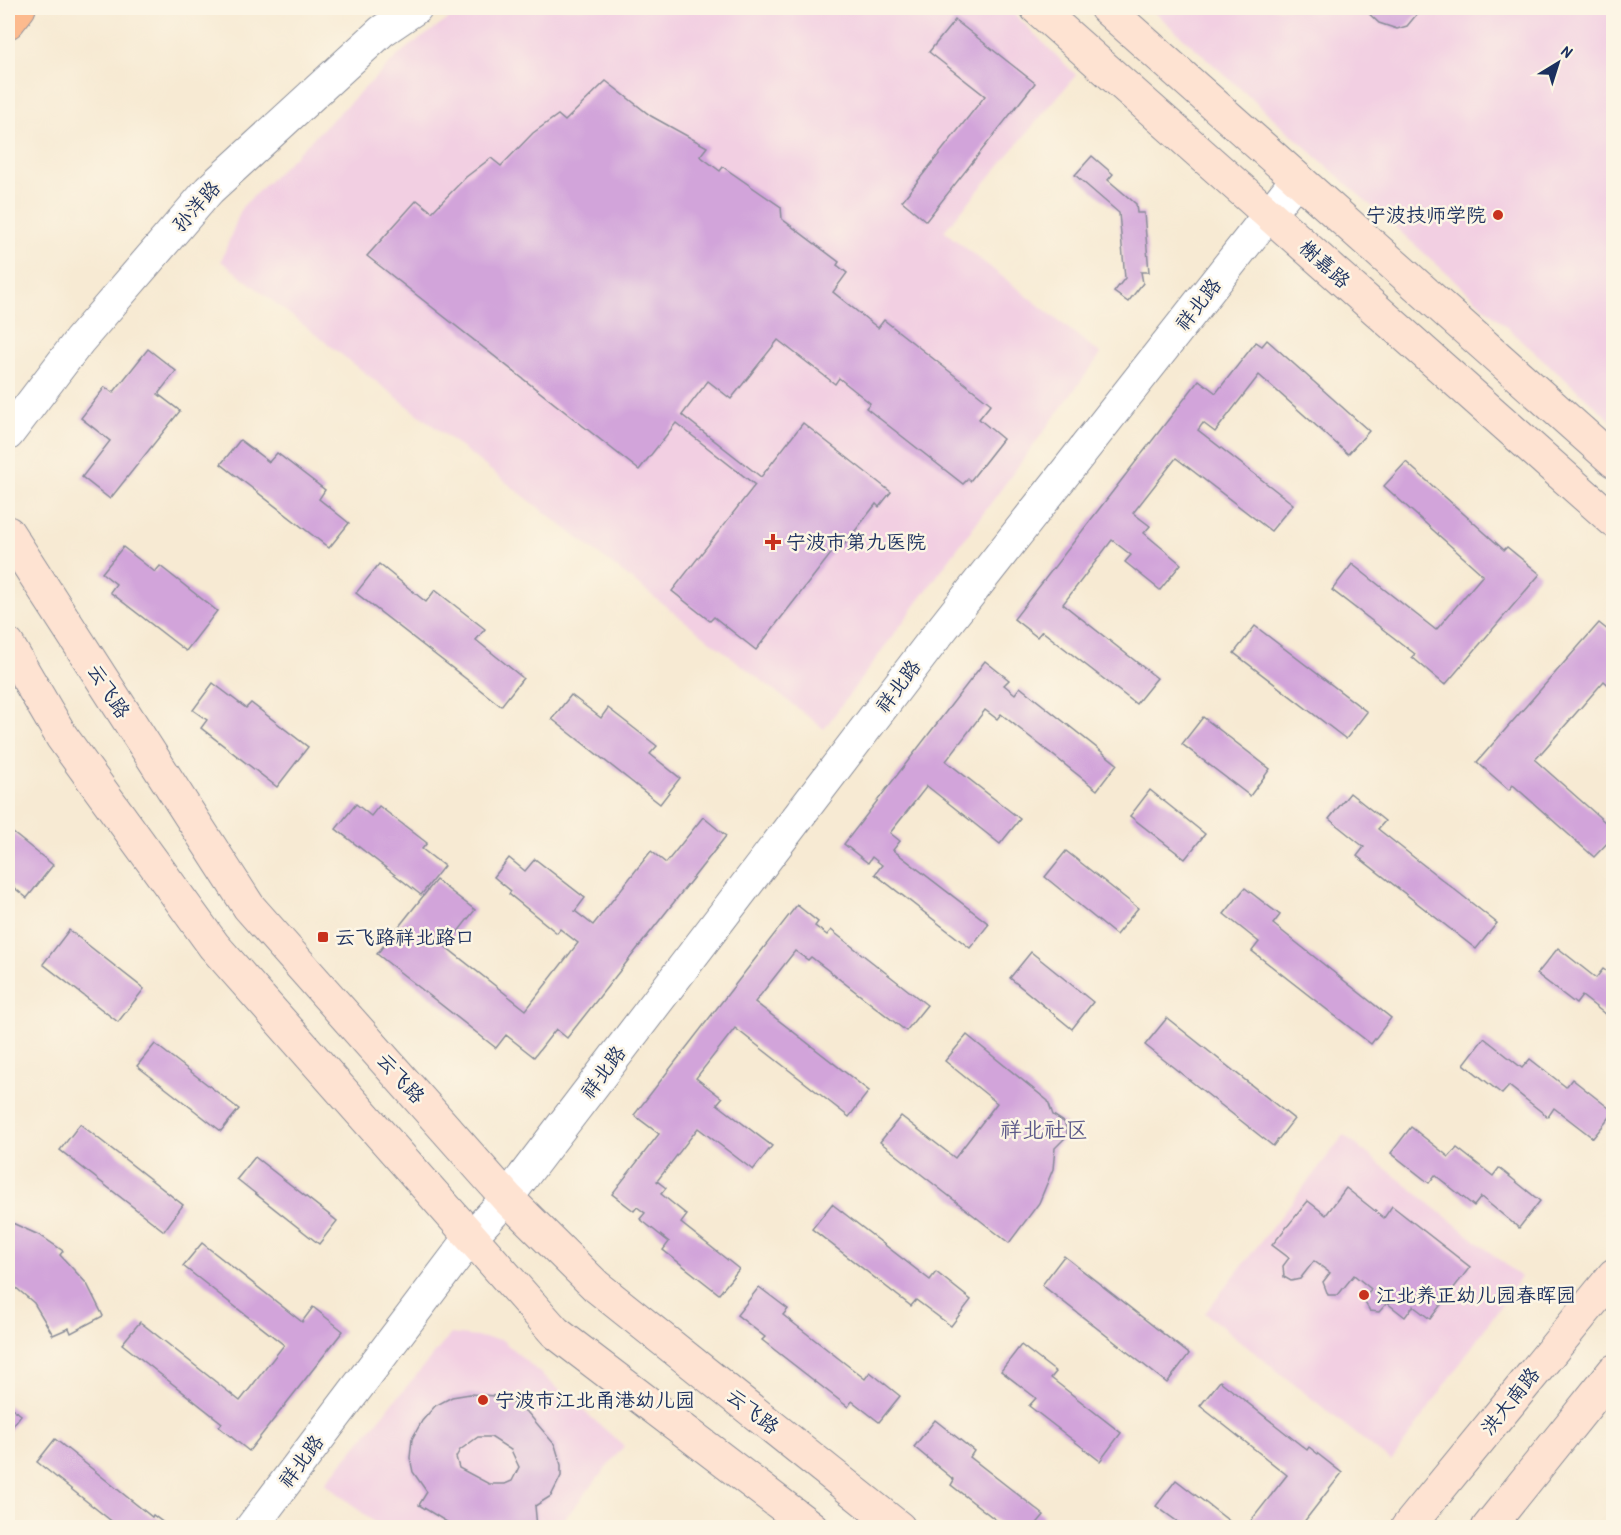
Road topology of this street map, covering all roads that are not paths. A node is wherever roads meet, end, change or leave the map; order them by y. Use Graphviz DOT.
graph roads {
  1 [pos="19,8"];
  2 [pos="416,8"];
  3 [pos="1037,8"];
  4 [pos="1106,8"];
  5 [pos="8,22"];
  6 [pos="1296,180"];
  7 [pos="1269,214"];
  8 [pos="8,434"];
  9 [pos="1614,461"];
  10 [pos="1614,521"];
  11 [pos="8,533"];
  12 [pos="8,645"];
  13 [pos="507,1198"];
  14 [pos="477,1245"];
  15 [pos="1614,1275"];
  16 [pos="1614,1371"];
  17 [pos="251,1527"];
  18 [pos="271,1527"];
  19 [pos="812,1527"];
  20 [pos="899,1527"];
  21 [pos="1407,1527"];
  22 [pos="1488,1527"];
  1 -- 5 [label="main road"];
  2 -- 8 [label="street, 孙洋路"];
  3 -- 7 [label="main road, 榭嘉路"];
  4 -- 6 [label="main road"];
  6 -- 7 [label="street, 祥北路"];
  6 -- 9 [label="main road"];
  7 -- 10 [label="main road, 榭嘉路"];
  7 -- 13 [label="street, 祥北路"];
  11 -- 13 [label="main road, 云飞路"];
  12 -- 14 [label="main road"];
  13 -- 14 [label="street, 祥北路"];
  13 -- 20 [label="main road, 云飞路"];
  14 -- 17 [label="street, 祥北路"];
  14 -- 18 [label="street, 祥北路"];
  14 -- 19 [label="main road"];
  15 -- 21 [label="main road, 洪大南路"];
  16 -- 22 [label="main road"];
}
